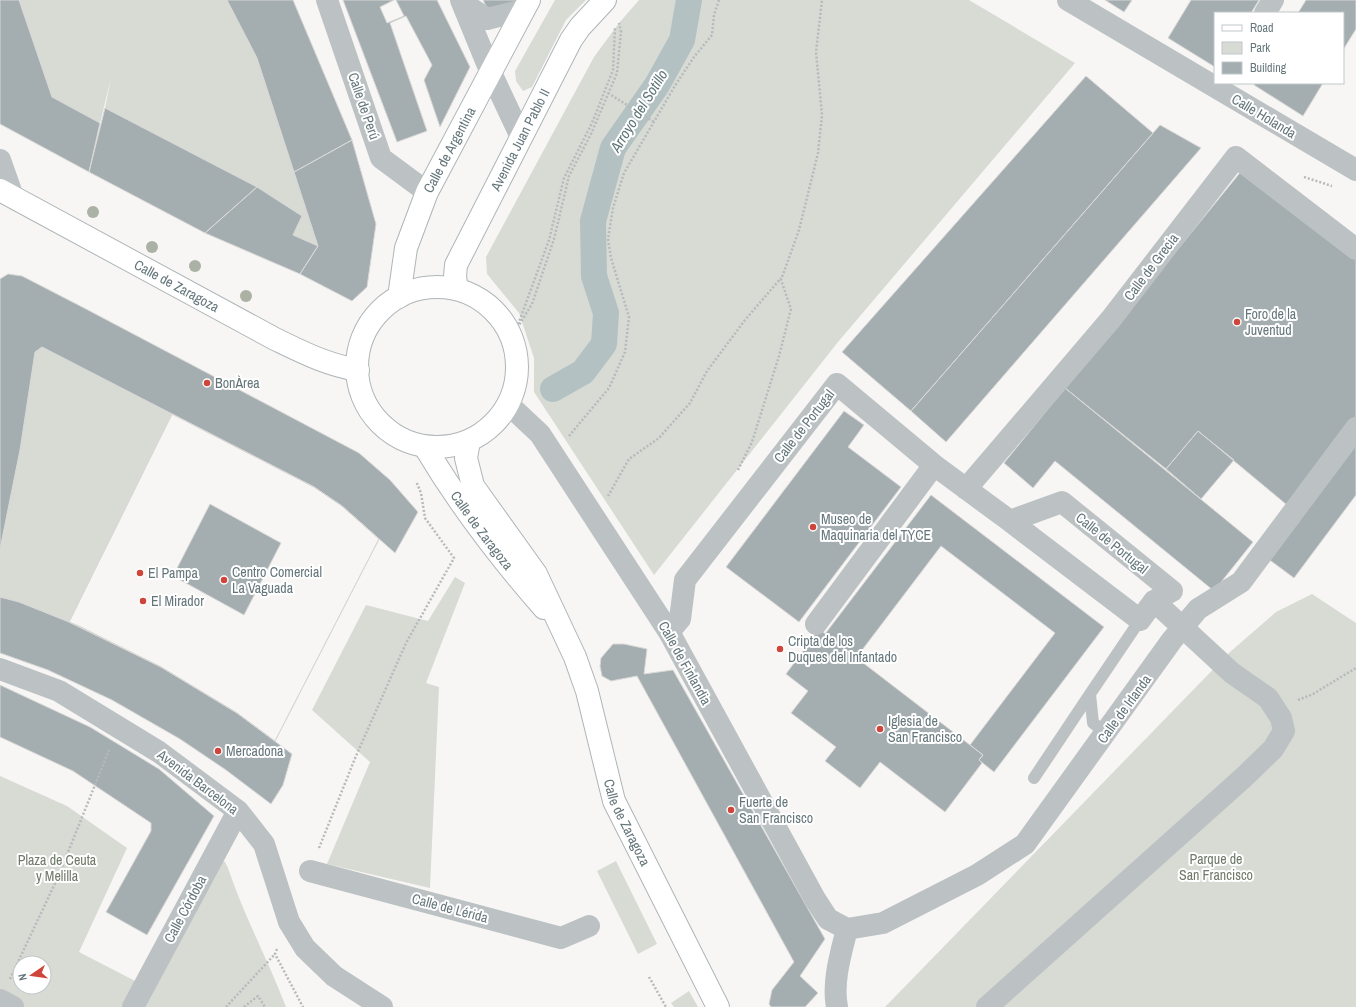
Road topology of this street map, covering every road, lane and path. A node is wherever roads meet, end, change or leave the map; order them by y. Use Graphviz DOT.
graph roads {
  1 [pos="327,0"];
  2 [pos="605,0"];
  3 [pos="719,0"];
  4 [pos="822,0"];
  5 [pos="1068,0"];
  6 [pos="1273,0"];
  7 [pos="462,2"];
  8 [pos="526,5"];
  9 [pos="1266,12"];
  10 [pos="619,23"];
  11 [pos="615,28"];
  12 [pos="491,73"];
  13 [pos="1214,82"];
  14 [pos="1222,86"];
  15 [pos="608,93"];
  16 [pos="654,122"];
  17 [pos="521,137"];
  18 [pos="0,160"];
  19 [pos="1356,170"];
  20 [pos="427,192"];
  21 [pos="7,193"];
  22 [pos="1356,249"];
  23 [pos="783,276"];
  24 [pos="458,289"];
  25 [pos="399,297"];
  26 [pos="508,337"];
  27 [pos="358,370"];
  28 [pos="508,404"];
  29 [pos="390,426"];
  30 [pos="1356,428"];
  31 [pos="469,441"];
  32 [pos="425,447"];
  33 [pos="403,453"];
  34 [pos="553,454"];
  35 [pos="934,465"];
  36 [pos="735,476"];
  37 [pos="415,480"];
  38 [pos="966,489"];
  39 [pos="1010,522"];
  40 [pos="600,526"];
  41 [pos="1163,596"];
  42 [pos="1140,620"];
  43 [pos="816,624"];
  44 [pos="560,628"];
  45 [pos="1183,628"];
  46 [pos="669,632"];
  47 [pos="1356,668"];
  48 [pos="0,669"];
  49 [pos="1090,694"];
  50 [pos="1276,710"];
  51 [pos="118,727"];
  52 [pos="1106,733"];
  53 [pos="1034,778"];
  54 [pos="238,810"];
  55 [pos="310,871"];
  56 [pos="289,922"];
  57 [pos="589,926"];
  58 [pos="847,929"];
  59 [pos="275,954"];
  60 [pos="648,976"];
  61 [pos="0,1000"];
  62 [pos="12,1007"];
  63 [pos="133,1007"];
  64 [pos="226,1007"];
  65 [pos="244,1007"];
  66 [pos="266,1007"];
  67 [pos="303,1007"];
  68 [pos="382,1007"];
  69 [pos="666,1007"];
  70 [pos="718,1007"];
  71 [pos="837,1007"];
  72 [pos="987,1007"];
  1 -- 20 [label="street, Calle de Perú"];
  2 -- 17 [label="street, Avenida Juan Pablo II"];
  3 -- 16 [label="path"];
  4 -- 23 [label="path"];
  5 -- 13 [label="street, Calle Holanda"];
  6 -- 9 [label="street"];
  7 -- 8 [label="street, Calle de Argentina"];
  7 -- 12 [label="street"];
  8 -- 12 [label="street, Calle de Argentina"];
  10 -- 15 [label="path"];
  11 -- 26 [label="path"];
  12 -- 17 [label="street"];
  12 -- 20 [label="street, Calle de Argentina"];
  14 -- 19 [label="street, Calle Holanda"];
  15 -- 16 [label="path"];
  15 -- 26 [label="path"];
  16 -- 34 [label="path"];
  17 -- 24 [label="street, Avenida Juan Pablo II"];
  18 -- 21 [label="street"];
  20 -- 25 [label="street, Calle de Argentina"];
  21 -- 27 [label="street, Calle de Zaragoza"];
  22 -- 38 [label="street, Calle de Grecia"];
  23 -- 36 [label="path"];
  23 -- 40 [label="path"];
  24 -- 25 [label="street"];
  24 -- 26 [label="street"];
  25 -- 27 [label="street"];
  26 -- 28 [label="street"];
  26 -- 29 [label="path"];
  26 -- 29 [label="path"];
  27 -- 32 [label="street"];
  28 -- 31 [label="street"];
  28 -- 34 [label="street, Calle de Finlandia"];
  29 -- 33 [label="path"];
  30 -- 45 [label="street, Calle de Irlanda"];
  31 -- 32 [label="street"];
  31 -- 44 [label="street, Calle de Zaragoza"];
  32 -- 44 [label="street, Calle de Zaragoza"];
  34 -- 40 [label="street, Calle de Finlandia"];
  35 -- 38 [label="street, Calle de Portugal"];
  35 -- 43 [label="street"];
  35 -- 46 [label="street, Calle de Portugal"];
  37 -- 55 [label="path"];
  38 -- 39 [label="street, Calle de Portugal"];
  39 -- 41 [label="street, Calle de Portugal"];
  39 -- 42 [label="street, Calle de Portugal"];
  40 -- 46 [label="street, Calle de Finlandia"];
  41 -- 42 [label="street"];
  41 -- 45 [label="street, Calle de Portugal"];
  42 -- 49 [label="lane"];
  44 -- 70 [label="street, Calle de Zaragoza"];
  45 -- 50 [label="street, Calle de Portugal"];
  45 -- 52 [label="street, Calle de Irlanda"];
  46 -- 58 [label="street, Calle de Finlandia"];
  47 -- 50 [label="path"];
  48 -- 51 [label="street, Avenida Barcelona"];
  49 -- 52 [label="lane"];
  49 -- 53 [label="lane"];
  50 -- 72 [label="street, Calle de Portugal"];
  51 -- 54 [label="street, Avenida Barcelona"];
  51 -- 61 [label="path"];
  52 -- 58 [label="street, Calle de Irlanda"];
  54 -- 56 [label="street, Avenida Barcelona"];
  54 -- 63 [label="street, Calle Córdoba"];
  55 -- 57 [label="street, Calle de Lérida"];
  56 -- 59 [label="path"];
  56 -- 68 [label="street, Avenida Barcelona"];
  58 -- 71 [label="street"];
  59 -- 64 [label="path"];
  59 -- 67 [label="path"];
  60 -- 69 [label="path"];
  61 -- 62 [label="street"];
  65 -- 66 [label="path"];
}
